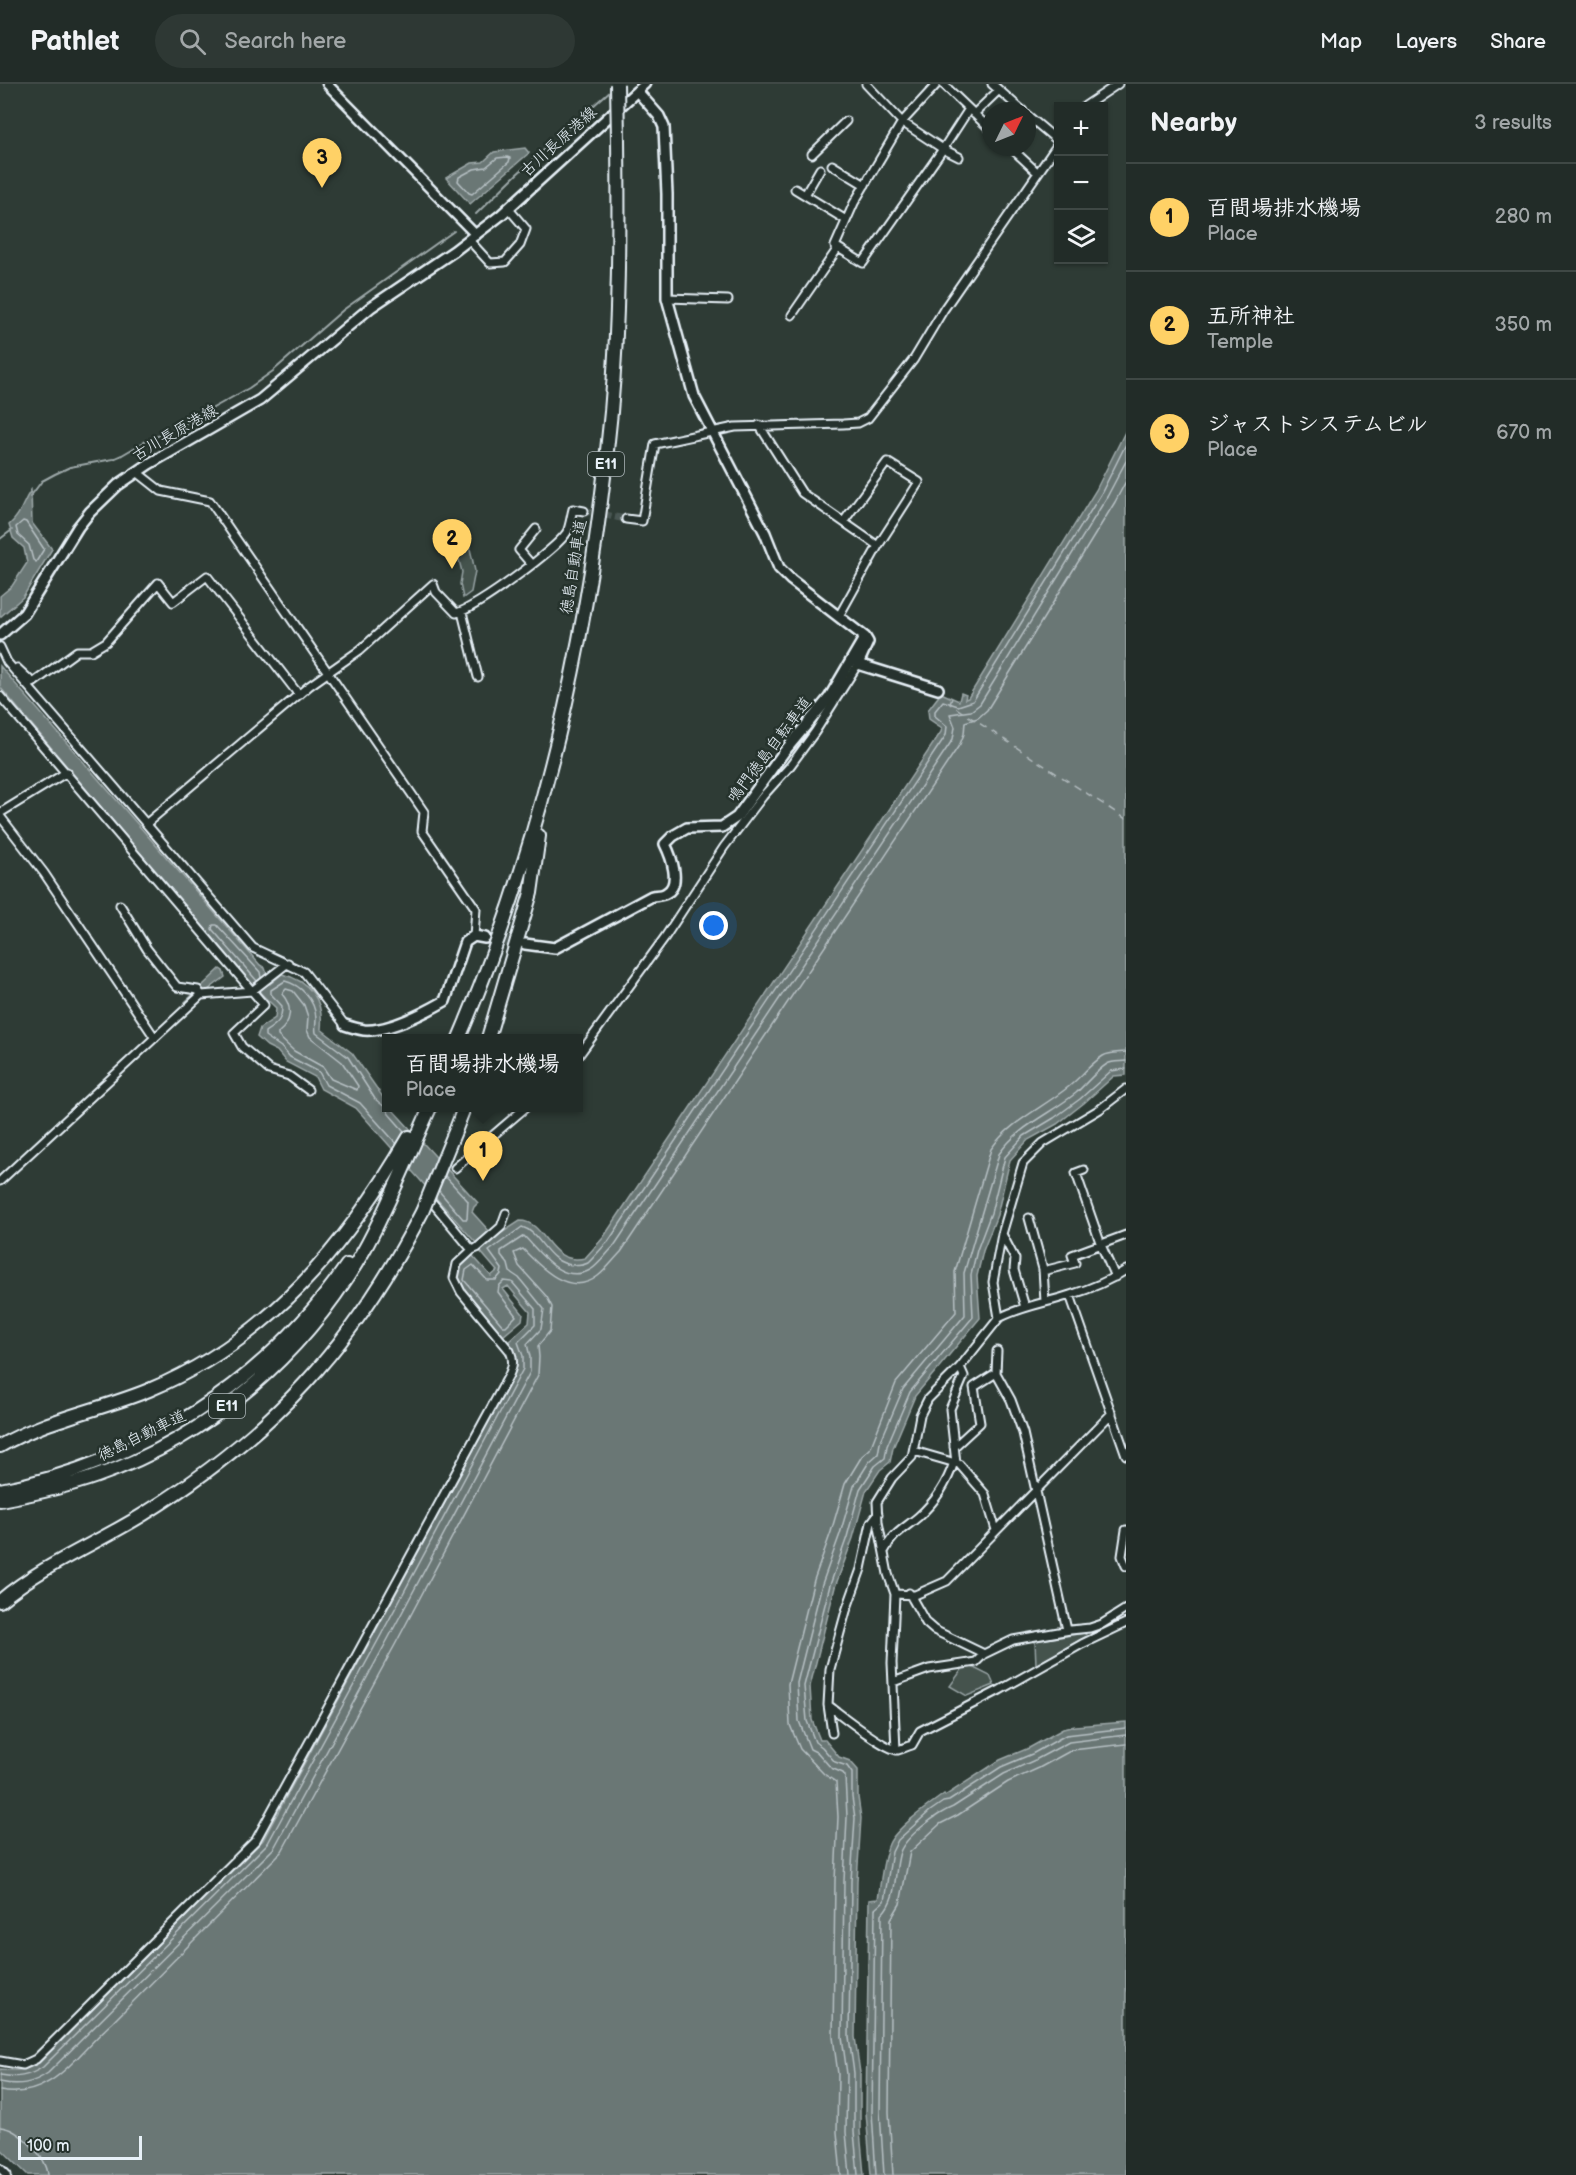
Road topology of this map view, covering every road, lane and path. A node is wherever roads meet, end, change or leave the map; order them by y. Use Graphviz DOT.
graph roads {
  1 [pos="327,84"];
  2 [pos="616,84"];
  3 [pos="866,84"];
  4 [pos="938,84"];
  5 [pos="943,84"];
  6 [pos="992,84"];
  7 [pos="1118,84"];
  8 [pos="641,87"];
  9 [pos="999,90"];
  10 [pos="1013,102"];
  11 [pos="1091,102"];
  12 [pos="972,111"];
  13 [pos="846,121"];
  14 [pos="982,121"];
  15 [pos="902,122"];
  16 [pos="1036,122"];
  17 [pos="1054,138"];
  18 [pos="943,148"];
  19 [pos="1054,149"];
  20 [pos="812,154"];
  21 [pos="1020,156"];
  22 [pos="959,158"];
  23 [pos="832,165"];
  24 [pos="820,169"];
  25 [pos="1038,173"];
  26 [pos="865,185"];
  27 [pos="795,189"];
  28 [pos="805,195"];
  29 [pos="508,208"];
  30 [pos="846,220"];
  31 [pos="473,237"];
  32 [pos="838,248"];
  33 [pos="667,298"];
  34 [pos="728,300"];
  35 [pos="792,315"];
  36 [pos="759,425"];
  37 [pos="711,431"];
  38 [pos="137,472"];
  39 [pos="584,511"];
  40 [pos="626,519"];
  41 [pos="844,521"];
  42 [pos="536,529"];
  43 [pos="878,546"];
  44 [pos="531,564"];
  45 [pos="462,612"];
  46 [pos="839,616"];
  47 [pos="0,635"];
  48 [pos="865,638"];
  49 [pos="0,647"];
  50 [pos="858,664"];
  51 [pos="4,665"];
  52 [pos="13,669"];
  53 [pos="329,672"];
  54 [pos="478,677"];
  55 [pos="938,689"];
  56 [pos="299,695"];
  57 [pos="0,696"];
  58 [pos="67,772"];
  59 [pos="546,784"];
  60 [pos="0,814"];
  61 [pos="147,823"];
  62 [pos="120,905"];
  63 [pos="474,936"];
  64 [pos="485,938"];
  65 [pos="525,944"];
  66 [pos="286,964"];
  67 [pos="255,990"];
  68 [pos="201,995"];
  69 [pos="345,1025"];
  70 [pos="461,1034"];
  71 [pos="489,1034"];
  72 [pos="155,1038"];
  73 [pos="583,1049"];
  74 [pos="1126,1089"];
  75 [pos="308,1090"];
  76 [pos="426,1112"];
  77 [pos="427,1112"];
  78 [pos="462,1112"];
  79 [pos="519,1112"];
  80 [pos="455,1168"];
  81 [pos="1084,1170"];
  82 [pos="0,1182"];
  83 [pos="426,1194"];
  84 [pos="506,1213"];
  85 [pos="382,1215"];
  86 [pos="1029,1218"];
  87 [pos="1002,1234"];
  88 [pos="1126,1235"];
  89 [pos="1101,1245"];
  90 [pos="475,1249"];
  91 [pos="1126,1270"];
  92 [pos="1043,1271"];
  93 [pos="1115,1277"];
  94 [pos="1070,1295"];
  95 [pos="1045,1302"];
  96 [pos="1025,1307"];
  97 [pos="999,1318"];
  98 [pos="997,1352"];
  99 [pos="960,1367"];
  100 [pos="996,1373"];
  101 [pos="1112,1413"];
  102 [pos="1124,1438"];
  103 [pos="0,1446"];
  104 [pos="954,1447"];
  105 [pos="914,1451"];
  106 [pos="1126,1455"];
  107 [pos="955,1463"];
  108 [pos="1036,1488"];
  109 [pos="0,1490"];
  110 [pos="0,1500"];
  111 [pos="878,1514"];
  112 [pos="996,1530"];
  113 [pos="1126,1530"];
  114 [pos="884,1551"];
  115 [pos="1126,1566"];
  116 [pos="909,1593"];
  117 [pos="896,1594"];
  118 [pos="0,1601"];
  119 [pos="1126,1609"];
  120 [pos="1126,1623"];
  121 [pos="1067,1630"];
  122 [pos="984,1654"];
  123 [pos="893,1682"];
  124 [pos="828,1705"];
  125 [pos="832,1732"];
  126 [pos="896,1750"];
  127 [pos="0,2061"];
  128 [pos="0,2168"];
  129 [pos="7,2175"];
  1 -- 31 [label="street"];
  2 -- 59 [label="highway, 徳島自動車道 / E11, bridge"];
  3 -- 15 [label="street"];
  4 -- 15 [label="street"];
  5 -- 12 [label="street"];
  6 -- 9 [label="street"];
  7 -- 11 [label="street"];
  8 -- 29 [label="main road, 古川長原港線"];
  8 -- 33 [label="main road, 古川長原港線"];
  9 -- 10 [label="street"];
  9 -- 12 [label="street"];
  12 -- 14 [label="street"];
  12 -- 18 [label="street"];
  13 -- 20 [label="street"];
  15 -- 18 [label="street"];
  15 -- 26 [label="street"];
  16 -- 17 [label="street"];
  18 -- 22 [label="street"];
  18 -- 32 [label="street"];
  19 -- 25 [label="street"];
  21 -- 25 [label="street"];
  23 -- 26 [label="street"];
  24 -- 28 [label="street"];
  25 -- 36 [label="street"];
  26 -- 30 [label="street"];
  27 -- 28 [label="street"];
  28 -- 30 [label="street"];
  29 -- 31 [label="main road, 古川長原港線"];
  29 -- 31 [label="street"];
  30 -- 32 [label="street"];
  31 -- 38 [label="main road, 古川長原港線"];
  32 -- 35 [label="street"];
  33 -- 34 [label="street"];
  33 -- 37 [label="main road, 古川長原港線"];
  36 -- 37 [label="street"];
  36 -- 41 [label="street"];
  37 -- 40 [label="street"];
  37 -- 46 [label="main road, 古川長原港線"];
  38 -- 47 [label="main road, 古川長原港線"];
  38 -- 53 [label="street"];
  39 -- 44 [label="street"];
  41 -- 43 [label="street"];
  41 -- 43 [label="street"];
  42 -- 44 [label="street"];
  43 -- 46 [label="street"];
  44 -- 45 [label="street"];
  45 -- 53 [label="street"];
  45 -- 54 [label="street"];
  46 -- 48 [label="main road, 古川長原港線"];
  48 -- 50 [label="main road"];
  48 -- 65 [label="main road, 鳴門徳島自転車道"];
  49 -- 51 [label="street"];
  50 -- 55 [label="main road"];
  50 -- 73 [label="street"];
  51 -- 52 [label="street"];
  52 -- 56 [label="street"];
  52 -- 61 [label="street"];
  53 -- 56 [label="street"];
  53 -- 63 [label="street"];
  56 -- 61 [label="street"];
  57 -- 58 [label="street"];
  58 -- 60 [label="street"];
  58 -- 67 [label="street"];
  59 -- 70 [label="highway, 徳島自動車道 / E11"];
  59 -- 71 [label="highway"];
  60 -- 72 [label="street"];
  61 -- 66 [label="street"];
  62 -- 68 [label="street"];
  63 -- 64 [label="main road"];
  63 -- 69 [label="main road"];
  66 -- 67 [label="street"];
  66 -- 69 [label="street"];
  67 -- 68 [label="street"];
  67 -- 75 [label="street"];
  68 -- 72 [label="street"];
  72 -- 82 [label="street"];
  74 -- 87 [label="street"];
  76 -- 103 [label="highway"];
  77 -- 85 [label="highway, 徳島自動車道 / E11"];
  78 -- 118 [label="highway, bridge"];
  79 -- 80 [label="street"];
  81 -- 89 [label="street"];
  83 -- 90 [label="street"];
  84 -- 90 [label="street"];
  85 -- 109 [label="highway, 徳島自動車道 / E11"];
  85 -- 110 [label="highway, 徳島自動車道 / E11"];
  86 -- 92 [label="street"];
  87 -- 96 [label="street"];
  87 -- 97 [label="street"];
  88 -- 89 [label="street"];
  89 -- 92 [label="street"];
  89 -- 93 [label="street"];
  90 -- 127 [label="street"];
  91 -- 93 [label="street"];
  92 -- 95 [label="street"];
  93 -- 94 [label="street"];
  94 -- 95 [label="street"];
  94 -- 101 [label="street"];
  95 -- 96 [label="street"];
  96 -- 97 [label="street"];
  97 -- 99 [label="street"];
  98 -- 100 [label="street"];
  99 -- 104 [label="street"];
  99 -- 105 [label="street"];
  100 -- 104 [label="street"];
  100 -- 108 [label="street"];
  101 -- 102 [label="street"];
  101 -- 108 [label="street"];
  102 -- 106 [label="street"];
  104 -- 107 [label="street"];
  105 -- 107 [label="street"];
  105 -- 111 [label="street"];
  107 -- 112 [label="street"];
  107 -- 114 [label="street"];
  108 -- 112 [label="street"];
  108 -- 121 [label="street"];
  111 -- 114 [label="street"];
  111 -- 124 [label="street"];
  112 -- 116 [label="street"];
  113 -- 115 [label="street"];
  114 -- 117 [label="street"];
  116 -- 117 [label="street"];
  116 -- 122 [label="street"];
  117 -- 123 [label="street"];
  119 -- 121 [label="street"];
  120 -- 126 [label="street"];
  121 -- 122 [label="street"];
  122 -- 123 [label="street"];
  123 -- 126 [label="street"];
  124 -- 125 [label="street"];
  124 -- 126 [label="street"];
  128 -- 129 [label="street"];
}
